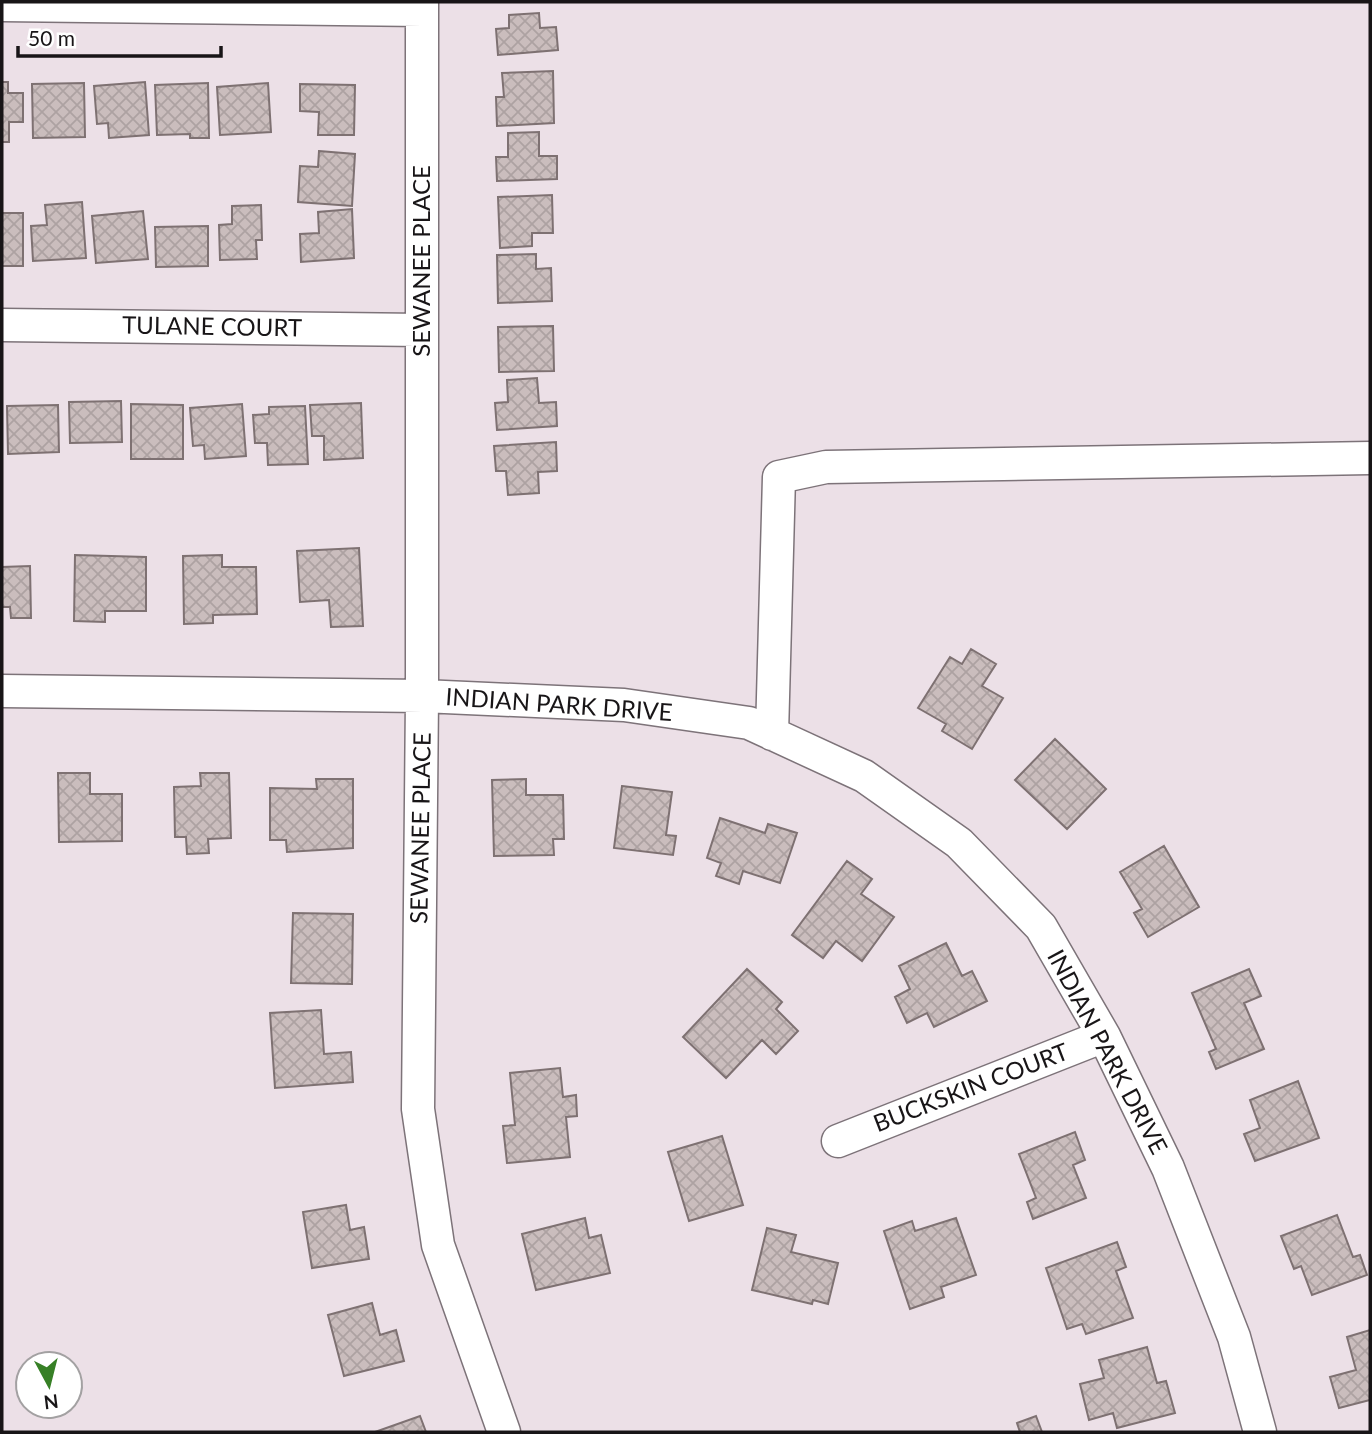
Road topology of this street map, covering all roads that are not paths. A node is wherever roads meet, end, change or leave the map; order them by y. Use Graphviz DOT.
graph roads {
  1 [pos="2,5"];
  2 [pos="422,6"];
  3 [pos="2,325"];
  4 [pos="422,330"];
  5 [pos="1370,457"];
  6 [pos="2,691"];
  7 [pos="422,697"];
  8 [pos="772,734"];
  9 [pos="1104,1036"];
  10 [pos="838,1141"];
  11 [pos="504,1432"];
  12 [pos="1260,1432"];
  1 -- 2 [label="street"];
  2 -- 4 [label="street, SEWANEE PLACE"];
  3 -- 4 [label="street, TULANE COURT"];
  4 -- 7 [label="street, SEWANEE PLACE"];
  5 -- 8 [label="street"];
  6 -- 7 [label="street, INDIAN PARK DRIVE"];
  7 -- 8 [label="street, INDIAN PARK DRIVE"];
  7 -- 11 [label="street, SEWANEE PLACE"];
  8 -- 9 [label="street, INDIAN PARK DRIVE"];
  9 -- 10 [label="street, BUCKSKIN COURT"];
  9 -- 12 [label="street, INDIAN PARK DRIVE"];
}
